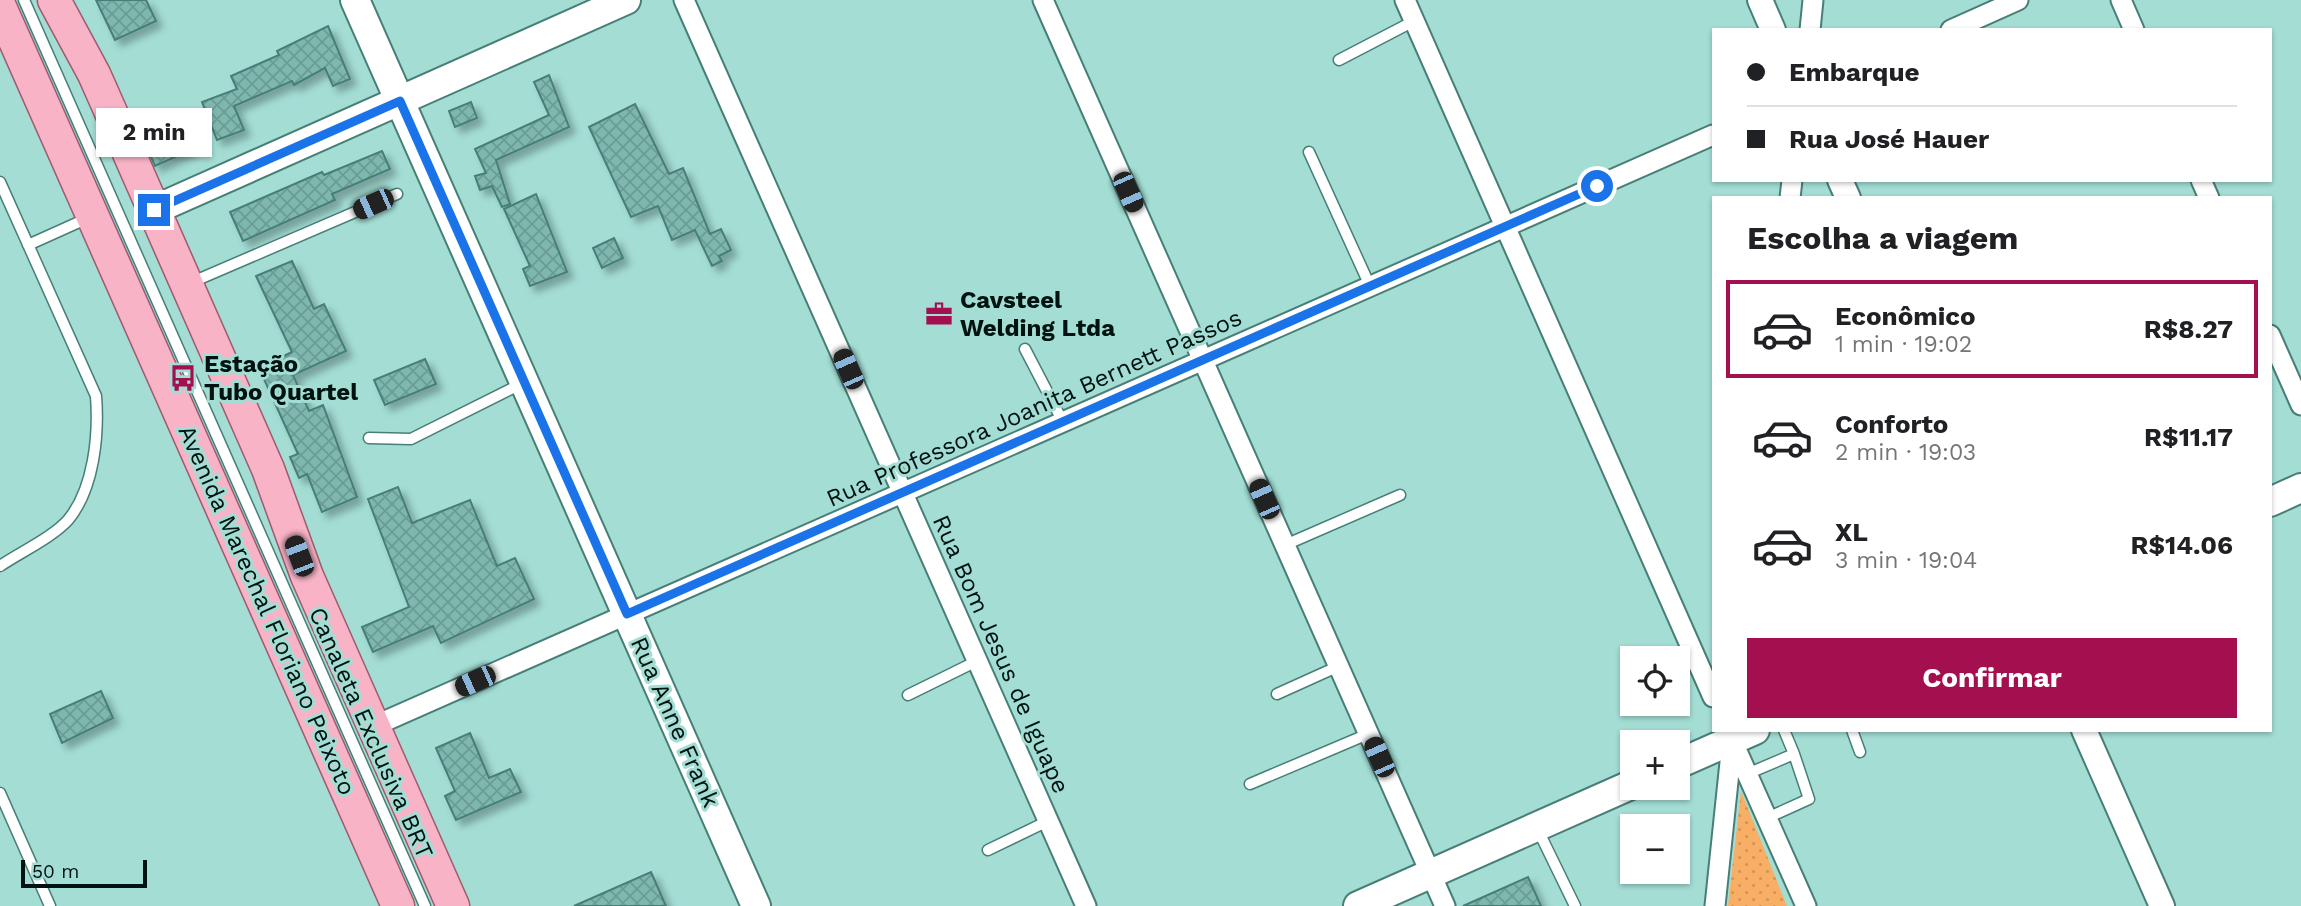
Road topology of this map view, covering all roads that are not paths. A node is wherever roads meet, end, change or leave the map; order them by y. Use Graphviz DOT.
graph roads {
  1 [pos="24,0"];
  2 [pos="54,0"];
  3 [pos="355,0"];
  4 [pos="626,0"];
  5 [pos="684,0"];
  6 [pos="1043,0"];
  7 [pos="1405,0"];
  8 [pos="1760,0"];
  9 [pos="1813,0"];
  10 [pos="2018,0"];
  11 [pos="2121,0"];
  12 [pos="0,7"];
  13 [pos="1414,21"];
  14 [pos="1772,28"];
  15 [pos="1810,28"];
  16 [pos="1955,28"];
  17 [pos="2133,28"];
  18 [pos="1339,60"];
  19 [pos="400,101"];
  20 [pos="1712,135"];
  21 [pos="1308,152"];
  22 [pos="0,182"];
  23 [pos="397,194"];
  24 [pos="154,210"];
  25 [pos="92,216"];
  26 [pos="1505,227"];
  27 [pos="28,244"];
  28 [pos="187,285"];
  29 [pos="1370,286"];
  30 [pos="2272,340"];
  31 [pos="1025,349"];
  32 [pos="1203,360"];
  33 [pos="525,383"];
  34 [pos="2301,405"];
  35 [pos="1063,422"];
  36 [pos="369,438"];
  37 [pos="2301,488"];
  38 [pos="903,492"];
  39 [pos="1400,495"];
  40 [pos="2272,501"];
  41 [pos="1285,545"];
  42 [pos="0,566"];
  43 [pos="627,614"];
  44 [pos="977,661"];
  45 [pos="1339,666"];
  46 [pos="1277,694"];
  47 [pos="908,695"];
  48 [pos="1712,695"];
  49 [pos="374,726"];
  50 [pos="1737,732"];
  51 [pos="1785,732"];
  52 [pos="1853,732"];
  53 [pos="2085,732"];
  54 [pos="1368,734"];
  55 [pos="1860,752"];
  56 [pos="1794,754"];
  57 [pos="1690,757"];
  58 [pos="1747,774"];
  59 [pos="1250,784"];
  60 [pos="1620,790"];
  61 [pos="0,793"];
  62 [pos="1767,818"];
  63 [pos="1048,821"];
  64 [pos="1537,827"];
  65 [pos="988,850"];
  66 [pos="1431,873"];
  67 [pos="50,906"];
  68 [pos="398,906"];
  69 [pos="425,906"];
  70 [pos="453,906"];
  71 [pos="756,906"];
  72 [pos="1086,906"];
  73 [pos="1358,906"];
  74 [pos="1445,906"];
  75 [pos="1575,906"];
  76 [pos="1715,906"];
  77 [pos="1806,906"];
  78 [pos="2162,906"];
  1 -- 69 [label="lane, Canaleta Exclusiva BRT"];
  2 -- 24 [label="main road, Avenida Marechal Floriano Peixoto"];
  3 -- 19 [label="main road, Rua Anne Frank"];
  4 -- 19 [label="main road"];
  5 -- 38 [label="street, Rua Bom Jesus de Iguape"];
  6 -- 32 [label="street"];
  7 -- 13 [label="street"];
  8 -- 14 [label="street"];
  9 -- 15 [label="street"];
  10 -- 16 [label="street"];
  11 -- 17 [label="street"];
  12 -- 25 [label="main road, Avenida Marechal Floriano Peixoto"];
  13 -- 18 [label="lane"];
  13 -- 26 [label="street"];
  19 -- 24 [label="main road"];
  19 -- 33 [label="main road, Rua Anne Frank"];
  20 -- 26 [label="street, Rua Professora Joanita Bernett Passos"];
  21 -- 29 [label="lane"];
  22 -- 27 [label="lane"];
  23 -- 28 [label="lane"];
  24 -- 28 [label="main road, Avenida Marechal Floriano Peixoto"];
  25 -- 27 [label="lane"];
  25 -- 68 [label="main road, Avenida Marechal Floriano Peixoto"];
  26 -- 29 [label="street, Rua Professora Joanita Bernett Passos"];
  26 -- 48 [label="street"];
  27 -- 42 [label="lane"];
  28 -- 49 [label="main road, Avenida Marechal Floriano Peixoto"];
  29 -- 32 [label="street, Rua Professora Joanita Bernett Passos"];
  30 -- 34 [label="street"];
  31 -- 35 [label="lane"];
  32 -- 35 [label="street, Rua Professora Joanita Bernett Passos"];
  32 -- 41 [label="street"];
  33 -- 36 [label="lane"];
  33 -- 43 [label="main road, Rua Anne Frank"];
  35 -- 38 [label="street, Rua Professora Joanita Bernett Passos"];
  37 -- 40 [label="main road"];
  38 -- 43 [label="street, Rua Professora Joanita Bernett Passos"];
  38 -- 44 [label="street, Rua Bom Jesus de Iguape"];
  39 -- 41 [label="lane"];
  41 -- 45 [label="street"];
  43 -- 49 [label="street, Rua Professora Joanita Bernett Passos"];
  43 -- 71 [label="main road, Rua Anne Frank"];
  44 -- 47 [label="lane"];
  44 -- 63 [label="street, Rua Bom Jesus de Iguape"];
  45 -- 46 [label="lane"];
  45 -- 54 [label="street"];
  49 -- 70 [label="main road, Avenida Marechal Floriano Peixoto"];
  50 -- 57 [label="main road"];
  50 -- 58 [label="street"];
  50 -- 76 [label="street"];
  51 -- 56 [label="lane"];
  52 -- 55 [label="lane"];
  53 -- 78 [label="street"];
  54 -- 59 [label="lane"];
  54 -- 66 [label="street"];
  56 -- 58 [label="lane"];
  56 -- 62 [label="lane"];
  58 -- 62 [label="street"];
  60 -- 64 [label="main road"];
  61 -- 67 [label="lane"];
  62 -- 77 [label="street"];
  63 -- 65 [label="lane"];
  63 -- 72 [label="street, Rua Bom Jesus de Iguape"];
  64 -- 66 [label="main road"];
  64 -- 75 [label="lane"];
  66 -- 73 [label="main road"];
  66 -- 74 [label="street"];
}
